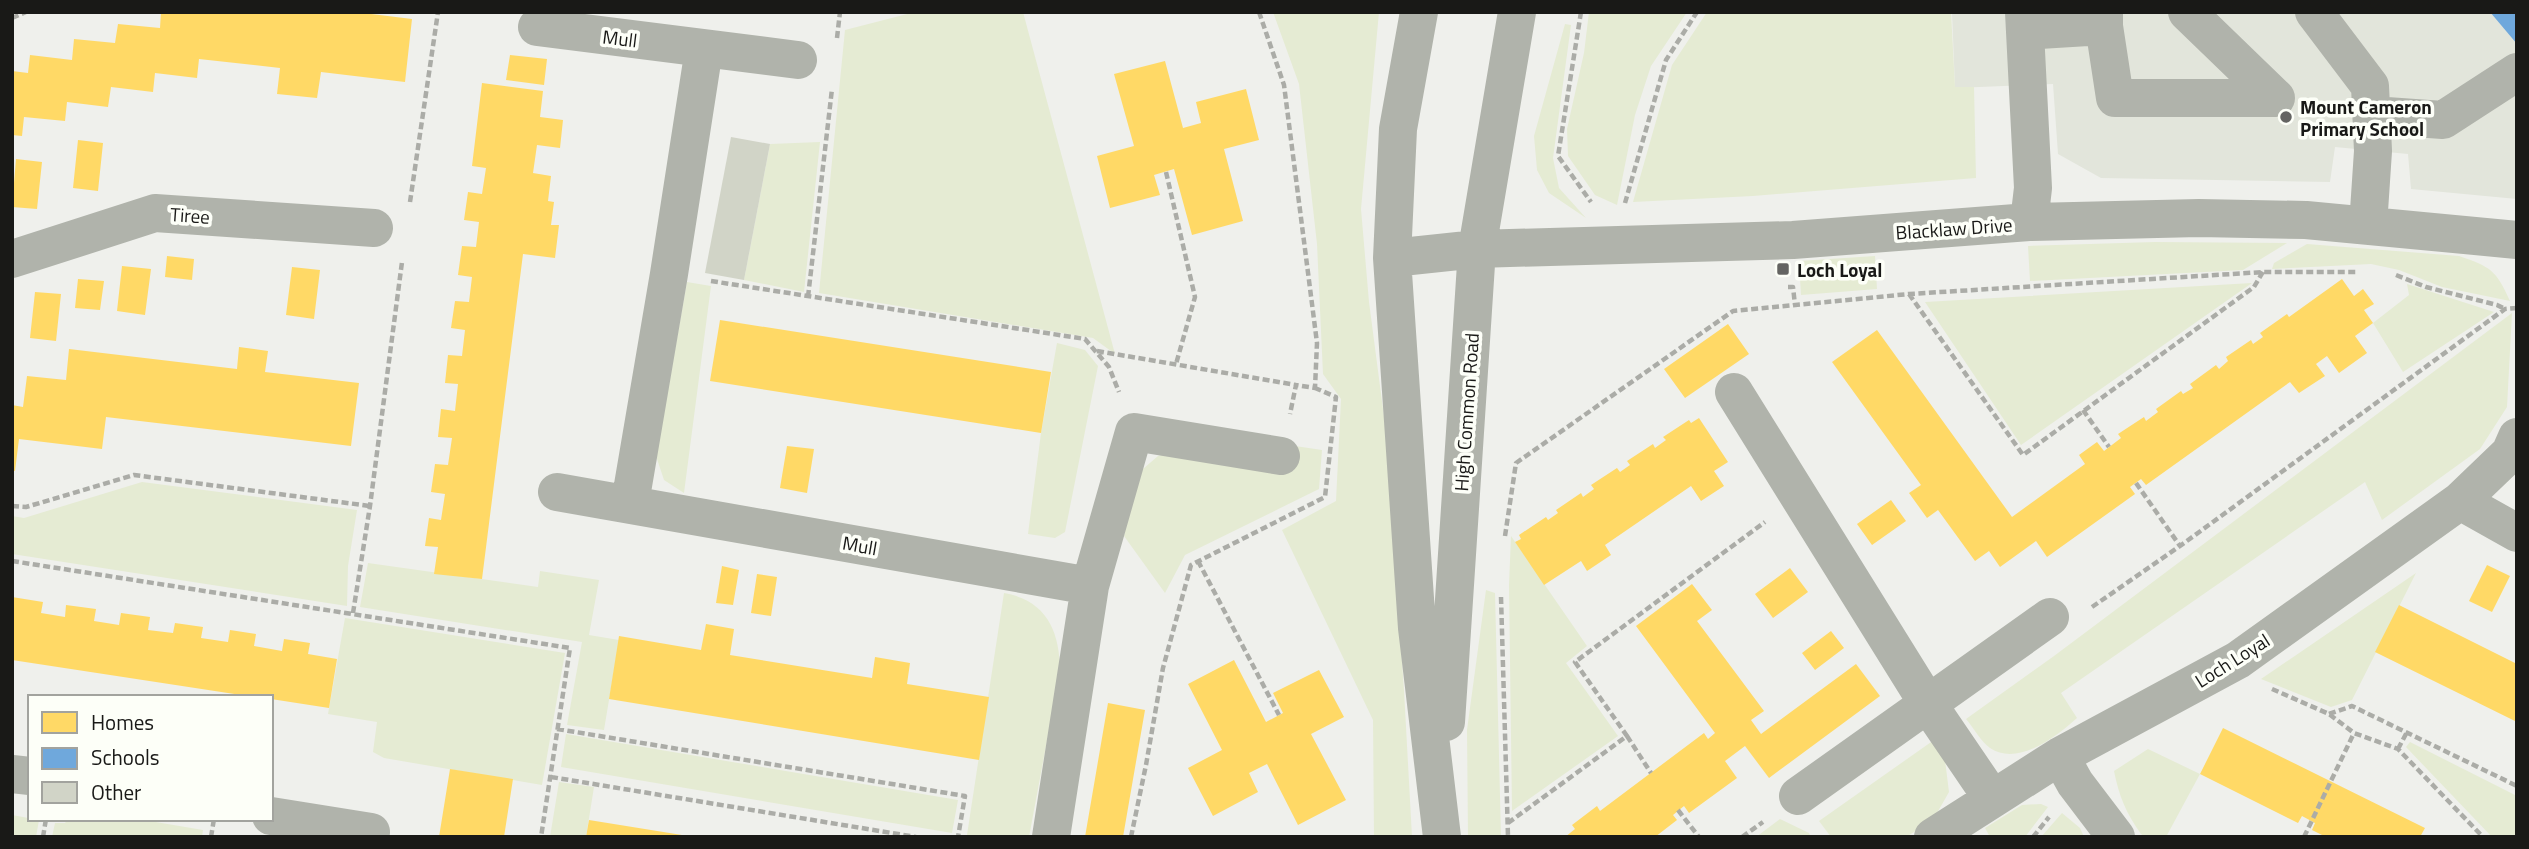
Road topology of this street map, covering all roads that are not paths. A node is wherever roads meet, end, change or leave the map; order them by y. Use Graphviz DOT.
graph roads {
  1 [pos="1399,12"];
  2 [pos="1419,12"];
  3 [pos="1517,12"];
  4 [pos="2187,12"];
  5 [pos="2314,12"];
  6 [pos="2104,19"];
  7 [pos="2025,22"];
  8 [pos="537,27"];
  9 [pos="704,49"];
  10 [pos="798,60"];
  11 [pos="2517,72"];
  12 [pos="2372,115"];
  13 [pos="1398,129"];
  14 [pos="2029,222"];
  15 [pos="2368,226"];
  16 [pos="389,240"];
  17 [pos="2517,240"];
  18 [pos="1477,249"];
  19 [pos="1392,258"];
  20 [pos="12,259"];
  21 [pos="1734,392"];
  22 [pos="2517,437"];
  23 [pos="1281,456"];
  24 [pos="557,492"];
  25 [pos="2460,501"];
  26 [pos="630,503"];
  27 [pos="2517,533"];
  28 [pos="1090,586"];
  29 [pos="2050,617"];
  30 [pos="1928,704"];
  31 [pos="2060,756"];
  32 [pos="1798,796"];
  33 [pos="1992,798"];
  34 [pos="287,825"];
  35 [pos="1441,826"];
  36 [pos="371,832"];
  37 [pos="1051,837"];
  38 [pos="1933,837"];
  39 [pos="2116,837"];
  1 -- 13 [label="street"];
  2 -- 13 [label="street, High Common Road"];
  3 -- 18 [label="street, High Common Road"];
  4 -- 6 [label="street"];
  5 -- 12 [label="street"];
  6 -- 7 [label="street"];
  7 -- 14 [label="street"];
  8 -- 9 [label="street, Mull"];
  9 -- 10 [label="street, Mull"];
  9 -- 26 [label="street"];
  11 -- 12 [label="street"];
  12 -- 15 [label="street"];
  13 -- 19 [label="street, High Common Road"];
  14 -- 15 [label="street, Blacklaw Drive"];
  14 -- 18 [label="street, Blacklaw Drive"];
  15 -- 17 [label="street, Blacklaw Drive"];
  16 -- 20 [label="street, Tiree"];
  18 -- 19 [label="street, Blacklaw Drive"];
  18 -- 35 [label="street, High Common Road"];
  19 -- 35 [label="street, High Common Road"];
  21 -- 30 [label="street"];
  22 -- 25 [label="street, Loch Loyal"];
  23 -- 28 [label="street"];
  24 -- 26 [label="street, Mull"];
  25 -- 27 [label="street"];
  25 -- 31 [label="street, Loch Loyal"];
  26 -- 28 [label="street, Mull"];
  28 -- 37 [label="street"];
  29 -- 30 [label="street"];
  30 -- 32 [label="street"];
  30 -- 33 [label="street"];
  31 -- 33 [label="street, Loch Loyal"];
  31 -- 39 [label="street"];
  33 -- 38 [label="street, Loch Loyal"];
  34 -- 36 [label="street"];
}
